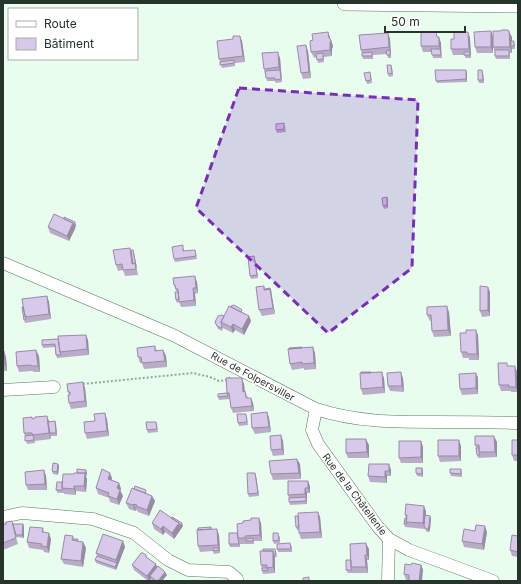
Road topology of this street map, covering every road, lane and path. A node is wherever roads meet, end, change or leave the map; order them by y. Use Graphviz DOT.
graph roads {
  1 [pos="345,3"];
  2 [pos="518,5"];
  3 [pos="3,263"];
  4 [pos="240,370"];
  5 [pos="77,385"];
  6 [pos="54,387"];
  7 [pos="3,390"];
  8 [pos="316,409"];
  9 [pos="518,422"];
  10 [pos="3,517"];
  11 [pos="389,539"];
  12 [pos="237,581"];
  13 [pos="388,581"];
  14 [pos="493,581"];
  1 -- 2 [label="main road"];
  3 -- 4 [label="street, Rue de Folpersviller"];
  4 -- 5 [label="path"];
  4 -- 8 [label="street, Rue de Folpersviller"];
  6 -- 7 [label="street"];
  8 -- 9 [label="street, Rue de Folpersviller"];
  8 -- 11 [label="street, Rue de la Châtellenie"];
  10 -- 12 [label="street"];
  11 -- 13 [label="street, Rue de la Châtellenie"];
  11 -- 14 [label="street"];
}
